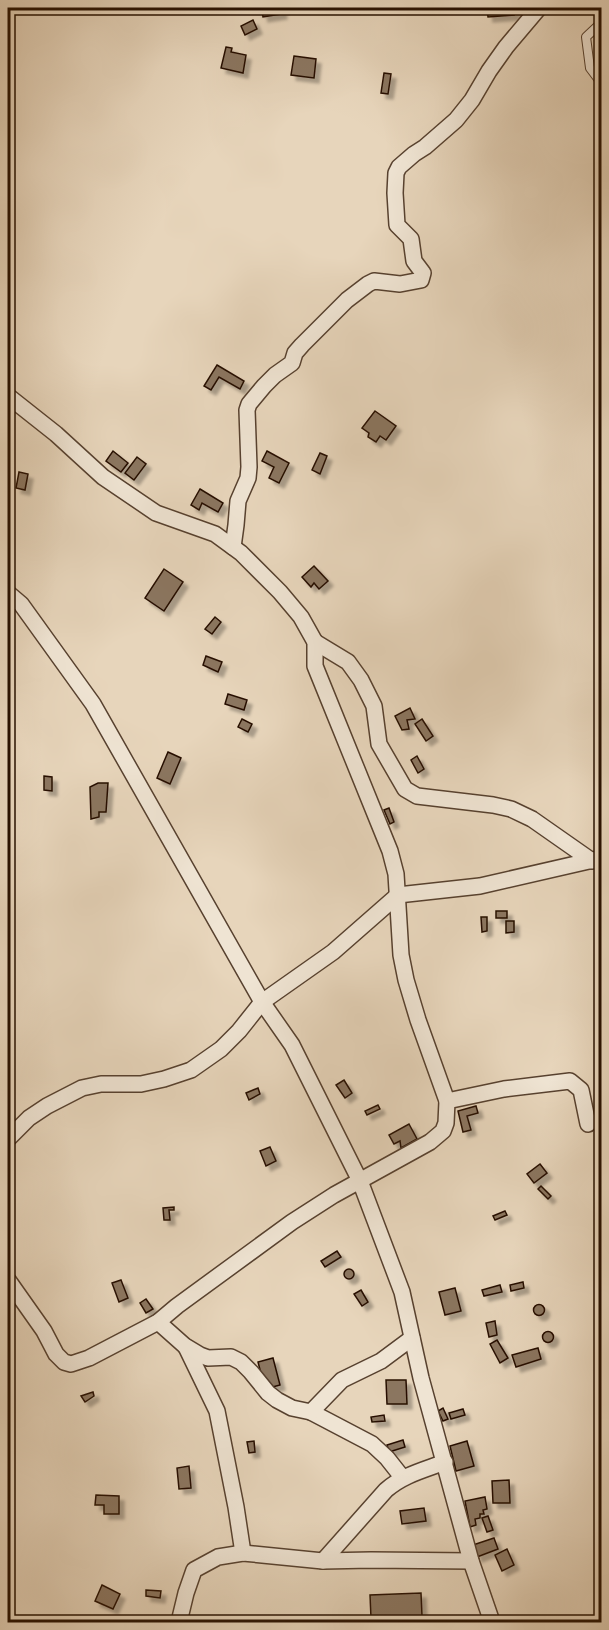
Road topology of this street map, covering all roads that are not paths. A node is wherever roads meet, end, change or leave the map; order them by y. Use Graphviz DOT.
graph roads {
  1 [pos="539,8"];
  2 [pos="602,22"];
  3 [pos="602,84"];
  4 [pos="8,396"];
  5 [pos="233,547"];
  6 [pos="8,593"];
  7 [pos="315,642"];
  8 [pos="597,860"];
  9 [pos="398,895"];
  10 [pos="262,1002"];
  11 [pos="447,1101"];
  12 [pos="588,1124"];
  13 [pos="8,1139"];
  14 [pos="360,1181"];
  15 [pos="8,1280"];
  16 [pos="158,1322"];
  17 [pos="412,1338"];
  18 [pos="185,1346"];
  19 [pos="311,1412"];
  20 [pos="445,1462"];
  21 [pos="402,1477"];
  22 [pos="243,1553"];
  23 [pos="471,1561"];
  24 [pos="322,1562"];
  25 [pos="179,1623"];
  26 [pos="492,1623"];
  1 -- 5 [label="street"];
  2 -- 3 [label="lane"];
  4 -- 5 [label="street"];
  5 -- 7 [label="street"];
  6 -- 10 [label="street"];
  7 -- 8 [label="street"];
  7 -- 9 [label="street"];
  8 -- 9 [label="street"];
  9 -- 10 [label="street"];
  9 -- 11 [label="street"];
  10 -- 13 [label="street"];
  10 -- 14 [label="street"];
  11 -- 12 [label="street"];
  11 -- 14 [label="street"];
  14 -- 16 [label="street"];
  14 -- 17 [label="street"];
  15 -- 16 [label="street"];
  16 -- 18 [label="street"];
  17 -- 19 [label="street"];
  17 -- 20 [label="street"];
  18 -- 19 [label="street"];
  18 -- 22 [label="street"];
  19 -- 21 [label="street"];
  20 -- 21 [label="street"];
  20 -- 23 [label="street"];
  21 -- 24 [label="street"];
  22 -- 24 [label="street"];
  22 -- 25 [label="street"];
  23 -- 24 [label="street"];
  23 -- 26 [label="street"];
}
